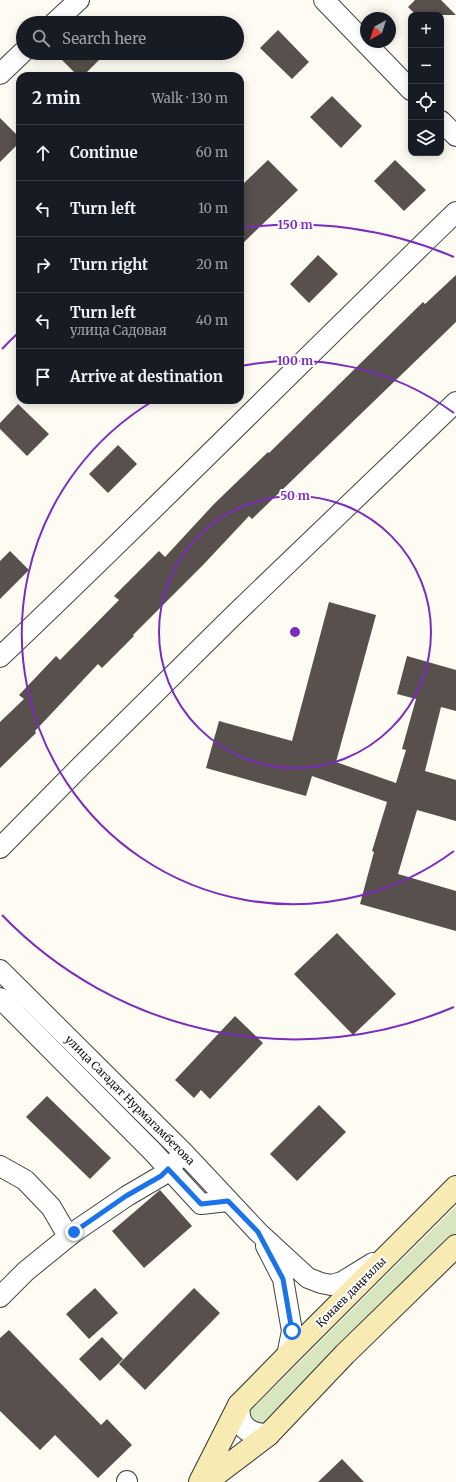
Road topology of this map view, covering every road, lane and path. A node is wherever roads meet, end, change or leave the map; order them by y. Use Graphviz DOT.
graph roads {
  1 [pos="79,0"];
  2 [pos="324,0"];
  3 [pos="62,16"];
  4 [pos="16,59"];
  5 [pos="0,74"];
  6 [pos="408,87"];
  7 [pos="444,124"];
  8 [pos="456,136"];
  9 [pos="456,212"];
  10 [pos="456,402"];
  11 [pos="0,657"];
  12 [pos="0,848"];
  13 [pos="0,970"];
  14 [pos="0,998"];
  15 [pos="184,1153"];
  16 [pos="0,1166"];
  17 [pos="168,1169"];
  18 [pos="456,1187"];
  19 [pos="228,1201"];
  20 [pos="258,1232"];
  21 [pos="68,1236"];
  22 [pos="397,1246"];
  23 [pos="456,1246"];
  24 [pos="0,1297"];
  25 [pos="286,1356"];
  26 [pos="239,1405"];
  27 [pos="268,1435"];
  28 [pos="200,1482"];
  29 [pos="206,1482"];
  1 -- 3 [label="street"];
  2 -- 6 [label="street"];
  4 -- 5 [label="street"];
  7 -- 8 [label="street"];
  9 -- 11 [label="street"];
  10 -- 12 [label="street"];
  13 -- 15 [label="street, улица Сагадат Нурмагамбетова"];
  14 -- 17 [label="street"];
  15 -- 17 [label="street"];
  15 -- 19 [label="street, улица Сагадат Нурмагамбетова"];
  16 -- 21 [label="street"];
  17 -- 19 [label="street"];
  17 -- 21 [label="street"];
  18 -- 22 [label="main road, Қонаев даңғылы"];
  19 -- 20 [label="street, улица Сагадат Нурмагамбетова"];
  20 -- 22 [label="street, улица Сагадат Нурмагамбетова"];
  20 -- 25 [label="street, улица Сагадат Нурмагамбетова"];
  21 -- 24 [label="street"];
  22 -- 25 [label="main road, Қонаев даңғылы"];
  23 -- 27 [label="main road"];
  25 -- 26 [label="main road, Қонаев даңғылы"];
  26 -- 27 [label="street"];
  26 -- 28 [label="main road, Қонаев даңғылы"];
  27 -- 29 [label="main road"];
}
